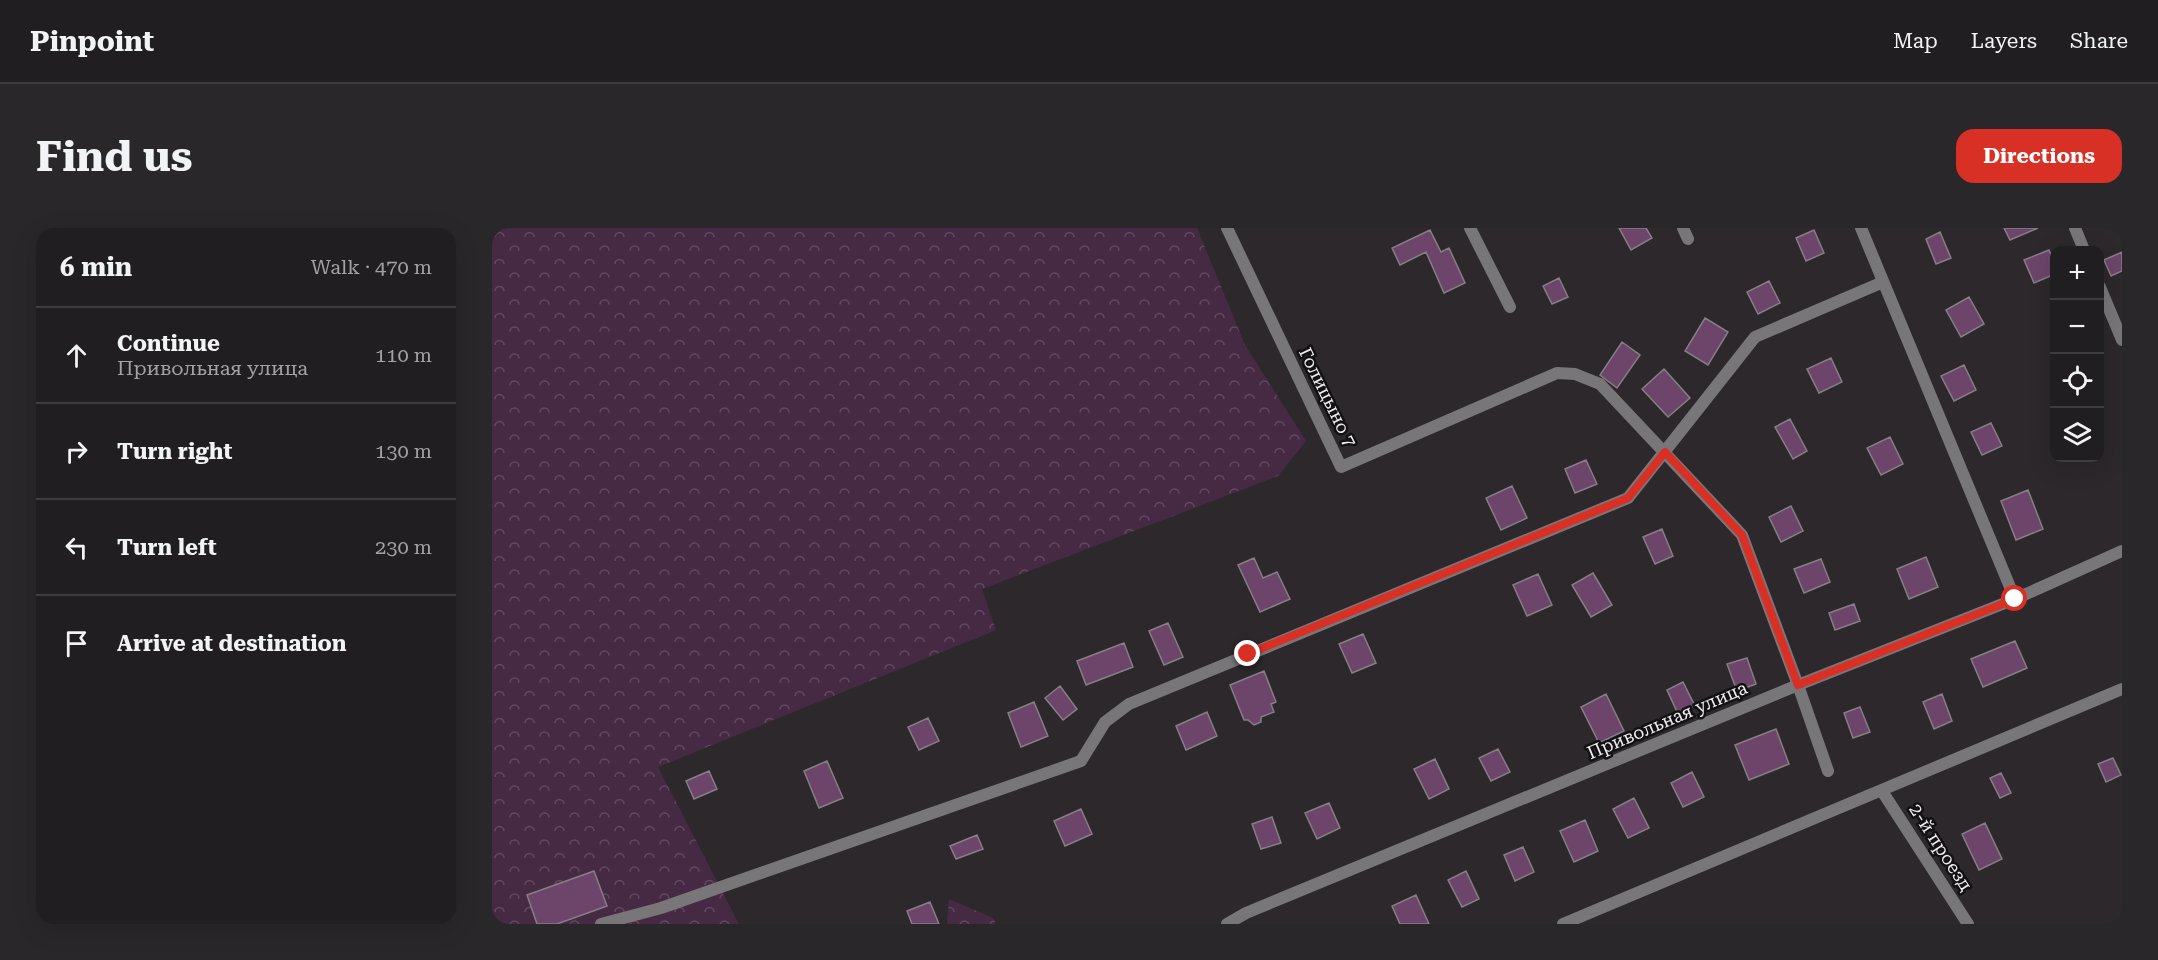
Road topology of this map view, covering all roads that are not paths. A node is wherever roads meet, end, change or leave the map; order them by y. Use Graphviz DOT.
graph roads {
  1 [pos="1227,228"];
  2 [pos="1470,228"];
  3 [pos="1861,228"];
  4 [pos="2075,228"];
  5 [pos="2082,246"];
  6 [pos="1883,282"];
  7 [pos="2104,297"];
  8 [pos="1510,307"];
  9 [pos="2122,340"];
  10 [pos="1665,452"];
  11 [pos="2122,551"];
  12 [pos="2015,599"];
  13 [pos="1798,685"];
  14 [pos="2122,689"];
  15 [pos="1828,771"];
  16 [pos="1882,791"];
  17 [pos="601,924"];
  18 [pos="1227,924"];
  19 [pos="1563,924"];
  20 [pos="1968,924"];
  1 -- 10 [label="street, Голицыно 7"];
  2 -- 8 [label="street"];
  3 -- 6 [label="street"];
  4 -- 5 [label="street"];
  6 -- 10 [label="street"];
  6 -- 12 [label="street"];
  7 -- 9 [label="street"];
  10 -- 13 [label="street"];
  10 -- 17 [label="street"];
  11 -- 12 [label="street, Привольная улица"];
  12 -- 13 [label="street, Привольная улица"];
  13 -- 15 [label="street"];
  13 -- 18 [label="street, Привольная улица"];
  14 -- 16 [label="street"];
  16 -- 19 [label="street"];
  16 -- 20 [label="street, 2-й проезд"];
}
